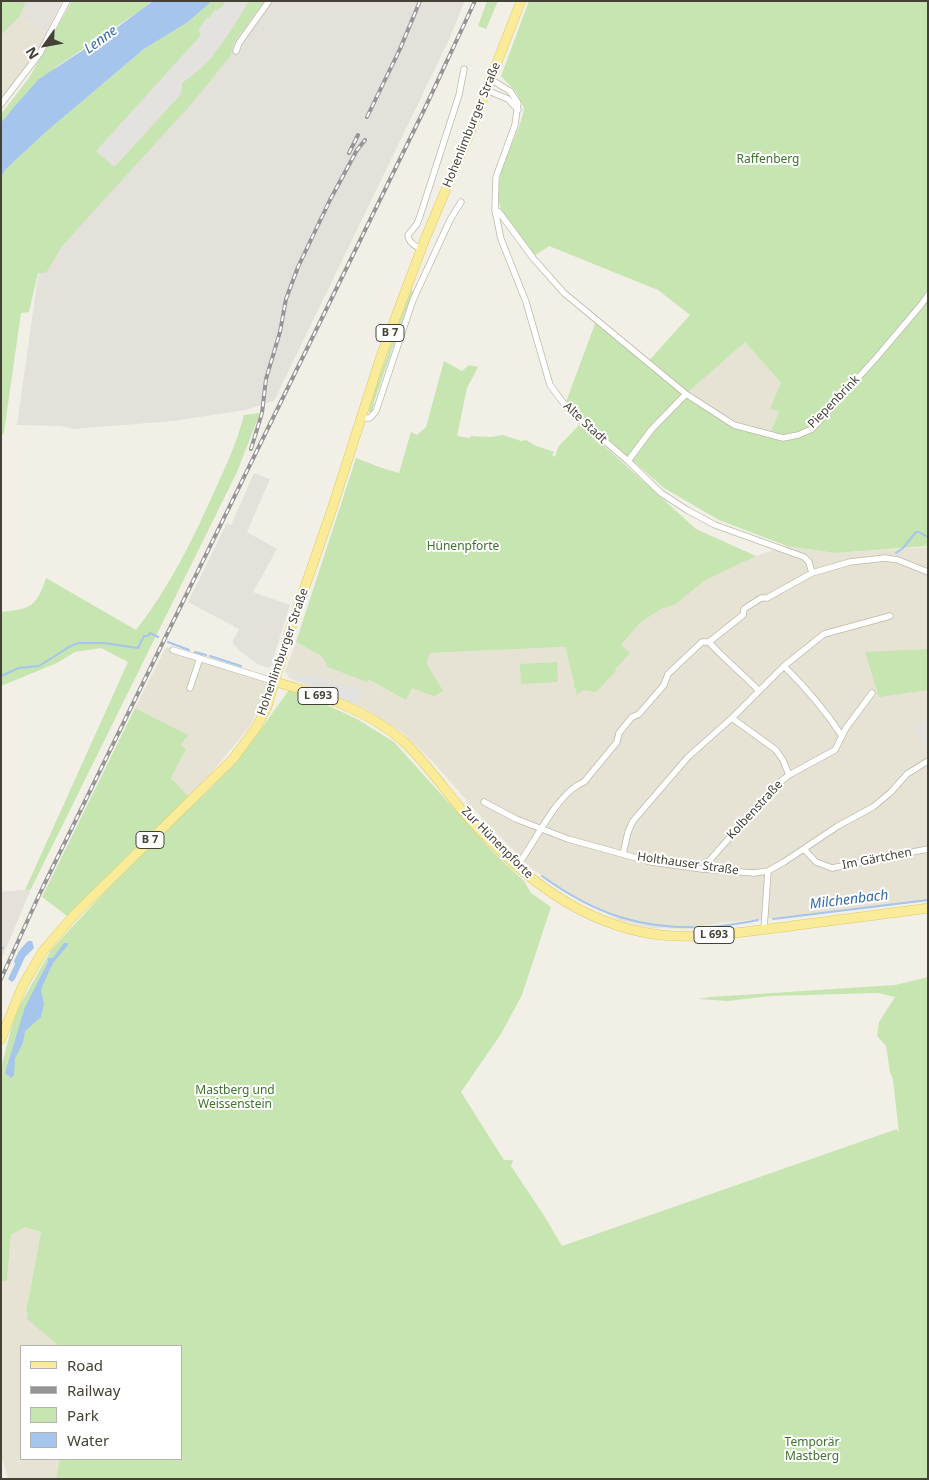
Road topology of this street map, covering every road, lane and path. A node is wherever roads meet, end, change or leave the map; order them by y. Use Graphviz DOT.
graph roads {
  1 [pos="67,1"];
  2 [pos="269,1"];
  3 [pos="521,1"];
  4 [pos="236,51"];
  5 [pos="464,69"];
  6 [pos="490,79"];
  7 [pos="486,90"];
  8 [pos="1,104"];
  9 [pos="518,110"];
  10 [pos="461,202"];
  11 [pos="495,210"];
  12 [pos="422,248"];
  13 [pos="928,295"];
  14 [pos="686,394"];
  15 [pos="360,418"];
  16 [pos="628,461"];
  17 [pos="928,572"];
  18 [pos="812,573"];
  19 [pos="890,616"];
  20 [pos="709,642"];
  21 [pos="173,650"];
  22 [pos="200,658"];
  23 [pos="784,666"];
  24 [pos="276,682"];
  25 [pos="190,688"];
  26 [pos="758,690"];
  27 [pos="872,693"];
  28 [pos="732,718"];
  29 [pos="842,736"];
  30 [pos="928,761"];
  31 [pos="789,775"];
  32 [pos="484,802"];
  33 [pos="541,829"];
  34 [pos="804,849"];
  35 [pos="928,849"];
  36 [pos="623,854"];
  37 [pos="517,866"];
  38 [pos="702,869"];
  39 [pos="768,870"];
  40 [pos="928,908"];
  41 [pos="764,929"];
  42 [pos="1,1039"];
  1 -- 8 [label="street"];
  2 -- 4 [label="street"];
  3 -- 6 [label="main road, Hohenlimburger Straße / B 7"];
  5 -- 12 [label="street, Hohenlimburger Straße"];
  6 -- 7 [label="main road, Hohenlimburger Straße / B 7"];
  6 -- 9 [label="street"];
  7 -- 9 [label="street"];
  7 -- 12 [label="main road, Hohenlimburger Straße / B 7"];
  9 -- 11 [label="street, Alte Stadt"];
  10 -- 15 [label="street, Hohenlimburger Straße"];
  11 -- 14 [label="street, Piepenbrink"];
  11 -- 16 [label="street, Alte Stadt"];
  12 -- 15 [label="main road, Hohenlimburger Straße / B 7"];
  13 -- 14 [label="street, Piepenbrink"];
  14 -- 16 [label="street"];
  15 -- 24 [label="main road, Hohenlimburger Straße / B 7"];
  16 -- 18 [label="street, Alte Stadt"];
  17 -- 18 [label="street"];
  18 -- 20 [label="street"];
  19 -- 23 [label="street"];
  20 -- 26 [label="street"];
  20 -- 33 [label="street"];
  21 -- 22 [label="street"];
  22 -- 24 [label="street"];
  22 -- 25 [label="street"];
  23 -- 26 [label="street"];
  23 -- 29 [label="street"];
  24 -- 37 [label="main road, Zur Hünenpforte / L 693"];
  24 -- 42 [label="main road, Hohenlimburger Straße / B 7"];
  26 -- 28 [label="street"];
  27 -- 29 [label="street, Kolbenstraße"];
  28 -- 31 [label="street"];
  28 -- 36 [label="street"];
  29 -- 31 [label="street, Kolbenstraße"];
  30 -- 34 [label="street, Holthauser Straße"];
  31 -- 38 [label="street, Kolbenstraße"];
  32 -- 33 [label="street, Holthauser Straße"];
  33 -- 36 [label="street, Holthauser Straße"];
  33 -- 37 [label="street"];
  34 -- 35 [label="street, Im Gärtchen"];
  34 -- 39 [label="street, Holthauser Straße"];
  36 -- 38 [label="street, Holthauser Straße"];
  37 -- 41 [label="main road, Zur Hünenpforte / L 693"];
  38 -- 39 [label="street, Holthauser Straße"];
  39 -- 41 [label="street"];
  40 -- 41 [label="main road, Zur Hünenpforte / L 693"];
}
